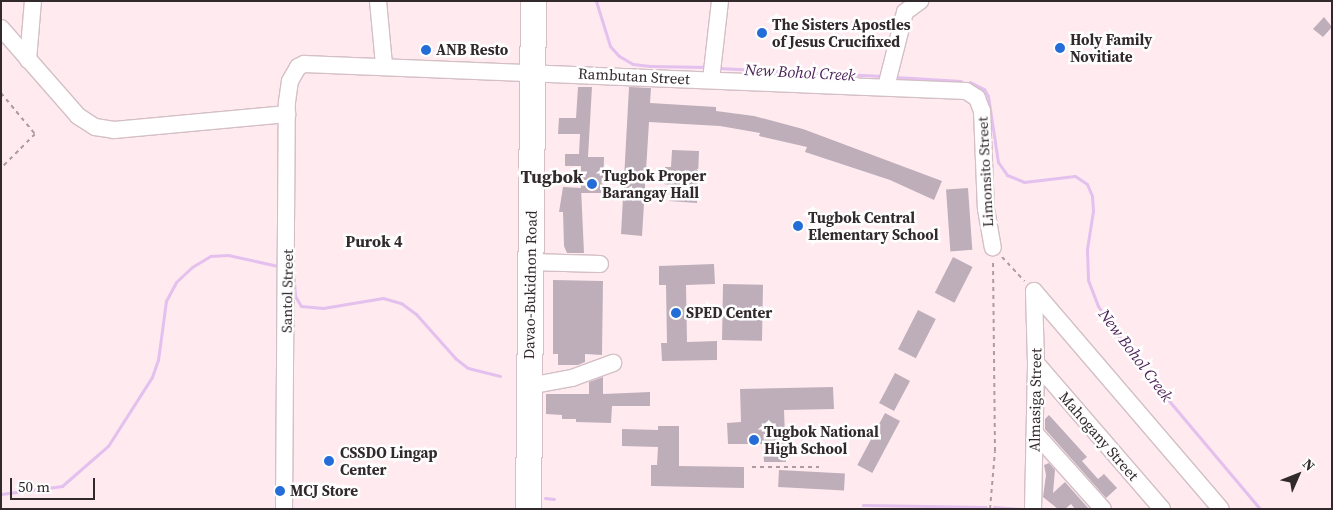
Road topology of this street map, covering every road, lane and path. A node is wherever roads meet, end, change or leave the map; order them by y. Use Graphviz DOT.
graph roads {
  1 [pos="33,1"];
  2 [pos="378,1"];
  3 [pos="533,1"];
  4 [pos="720,1"];
  5 [pos="920,1"];
  6 [pos="1,28"];
  7 [pos="28,60"];
  8 [pos="384,65"];
  9 [pos="532,72"];
  10 [pos="294,74"];
  11 [pos="711,80"];
  12 [pos="886,87"];
  13 [pos="1,94"];
  14 [pos="977,98"];
  15 [pos="287,114"];
  16 [pos="1,168"];
  17 [pos="993,254"];
  18 [pos="530,262"];
  19 [pos="600,264"];
  20 [pos="1034,292"];
  21 [pos="613,363"];
  22 [pos="1036,363"];
  23 [pos="529,386"];
  24 [pos="1035,433"];
  25 [pos="752,466"];
  26 [pos="819,467"];
  27 [pos="284,509"];
  28 [pos="528,509"];
  29 [pos="990,509"];
  30 [pos="1033,509"];
  31 [pos="1103,509"];
  32 [pos="1162,509"];
  33 [pos="1220,509"];
  1 -- 7 [label="street"];
  2 -- 8 [label="street"];
  3 -- 9 [label="highway, Davao-Bukidnon Road"];
  4 -- 11 [label="street"];
  5 -- 12 [label="street"];
  6 -- 7 [label="street"];
  7 -- 15 [label="street"];
  8 -- 9 [label="street, Rambutan Street"];
  8 -- 10 [label="street, Rambutan Street"];
  9 -- 11 [label="street, Rambutan Street"];
  9 -- 18 [label="highway, Davao-Bukidnon Road"];
  10 -- 15 [label="street, Santol Street"];
  11 -- 12 [label="street, Rambutan Street"];
  12 -- 14 [label="street, Rambutan Street"];
  13 -- 16 [label="path"];
  14 -- 17 [label="street, Limonsito Street"];
  15 -- 27 [label="street, Santol Street"];
  17 -- 20 [label="path"];
  17 -- 29 [label="path"];
  18 -- 19 [label="street"];
  18 -- 23 [label="highway, Davao-Bukidnon Road"];
  20 -- 22 [label="street, Almasiga Street"];
  20 -- 33 [label="street"];
  21 -- 23 [label="street"];
  22 -- 24 [label="street, Almasiga Street"];
  22 -- 32 [label="street, Mahogany Street"];
  23 -- 28 [label="highway, Davao-Bukidnon Road"];
  24 -- 30 [label="street, Almasiga Street"];
  24 -- 31 [label="street"];
  25 -- 26 [label="path"];
}
